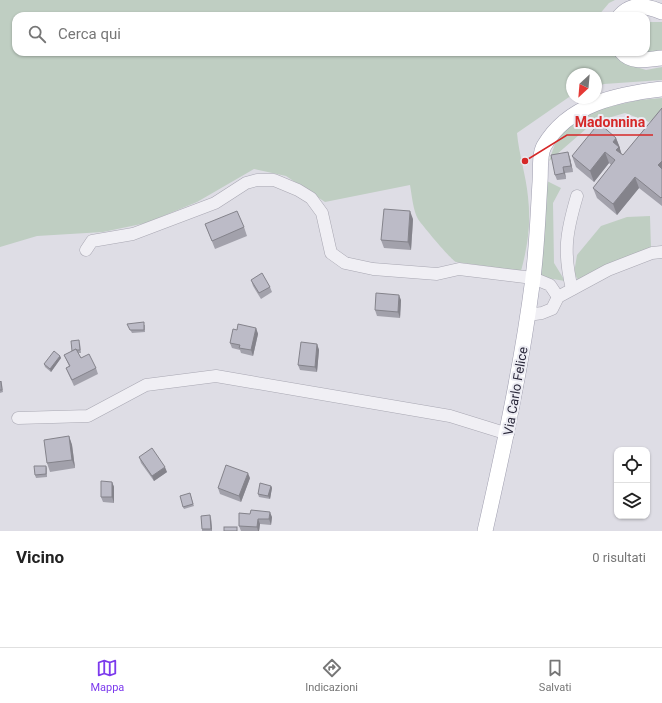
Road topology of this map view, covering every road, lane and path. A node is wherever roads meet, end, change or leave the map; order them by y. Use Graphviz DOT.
graph roads {
  1 [pos="625,12"];
  2 [pos="662,12"];
  3 [pos="628,56"];
  4 [pos="662,58"];
  5 [pos="662,90"];
  6 [pos="576,196"];
  7 [pos="86,250"];
  8 [pos="662,252"];
  9 [pos="533,278"];
  10 [pos="572,289"];
  11 [pos="558,297"];
  12 [pos="528,315"];
  13 [pos="18,418"];
  14 [pos="508,434"];
  15 [pos="485,531"];
  1 -- 2 [label="main road"];
  3 -- 4 [label="main road"];
  5 -- 9 [label="main road, Via Carlo Felice"];
  6 -- 10 [label="street"];
  7 -- 9 [label="street"];
  8 -- 10 [label="street"];
  9 -- 11 [label="street"];
  9 -- 12 [label="main road, Via Carlo Felice"];
  10 -- 11 [label="street"];
  11 -- 12 [label="street"];
  12 -- 14 [label="main road, Via Carlo Felice"];
  13 -- 14 [label="street"];
  14 -- 15 [label="main road, Via Carlo Felice"];
}
